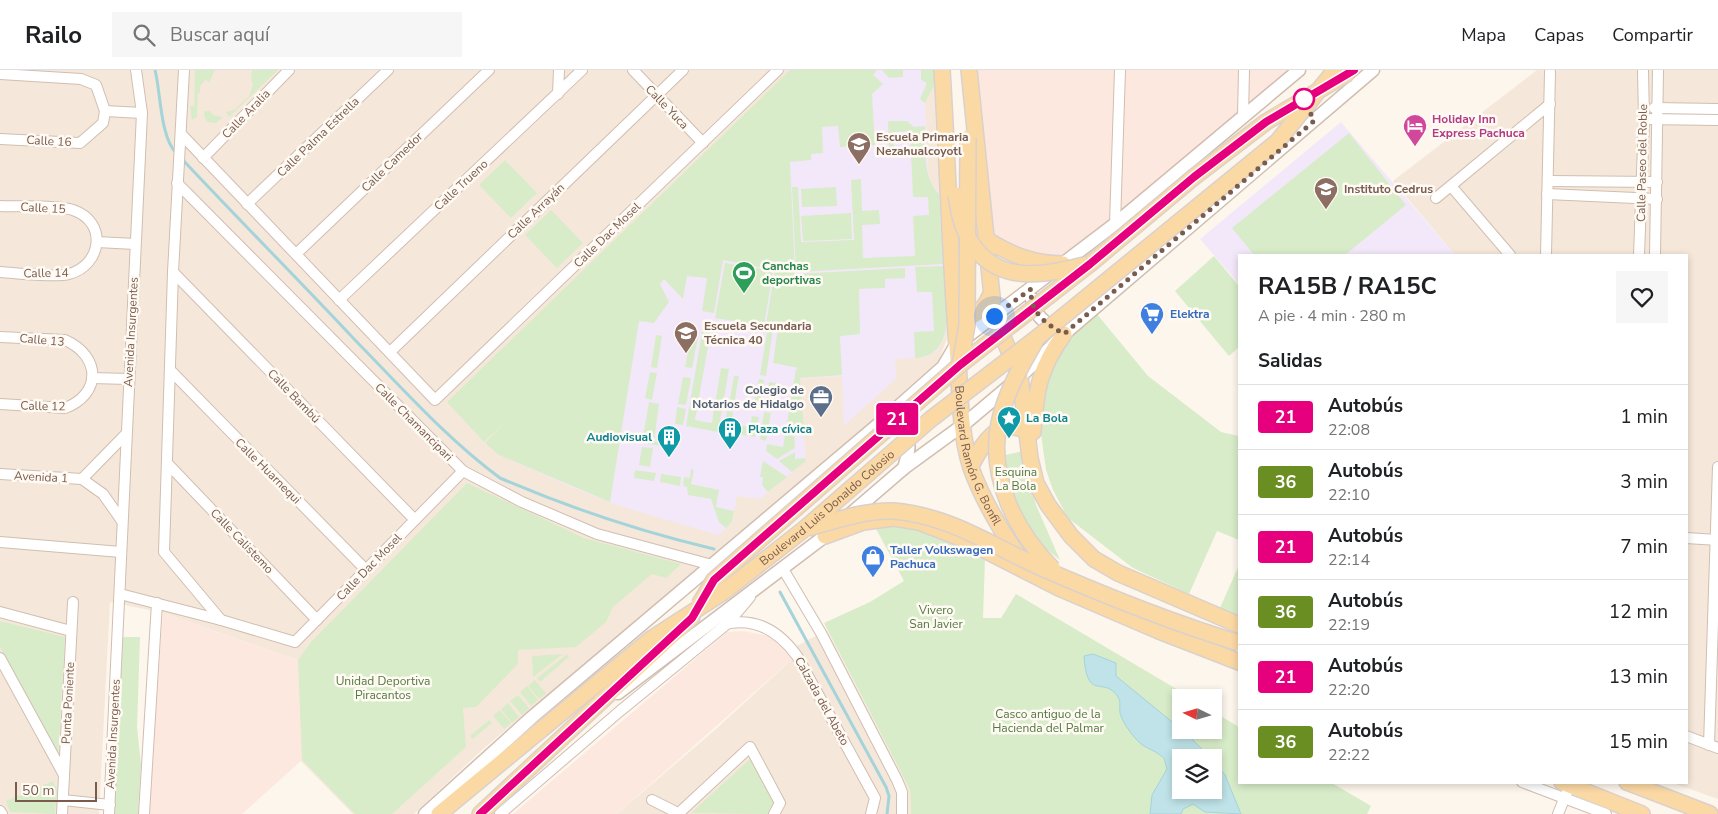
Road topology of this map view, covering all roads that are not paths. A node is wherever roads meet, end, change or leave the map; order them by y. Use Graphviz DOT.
graph roads {
  1 [pos="136,70"];
  2 [pos="184,70"];
  3 [pos="288,70"];
  4 [pos="388,70"];
  5 [pos="489,70"];
  6 [pos="559,70"];
  7 [pos="582,70"];
  8 [pos="632,70"];
  9 [pos="683,70"];
  10 [pos="778,70"];
  11 [pos="942,70"];
  12 [pos="951,70"];
  13 [pos="1120,70"];
  14 [pos="1244,70"];
  15 [pos="1298,70"];
  16 [pos="1373,70"];
  17 [pos="1643,70"];
  18 [pos="1658,70"];
  19 [pos="1346,71"];
  20 [pos="1550,72"];
  21 [pos="0,74"];
  22 [pos="970,77"];
  23 [pos="558,94"];
  24 [pos="656,96"];
  25 [pos="1550,104"];
  26 [pos="1644,108"];
  27 [pos="1718,109"];
  28 [pos="105,111"];
  29 [pos="142,113"];
  30 [pos="1659,113"];
  31 [pos="1243,116"];
  32 [pos="1644,119"];
  33 [pos="1718,120"];
  34 [pos="180,138"];
  35 [pos="0,139"];
  36 [pos="703,143"];
  37 [pos="204,158"];
  38 [pos="177,178"];
  39 [pos="1548,181"];
  40 [pos="1600,182"];
  41 [pos="1642,182"];
  42 [pos="1657,182"];
  43 [pos="1451,186"];
  44 [pos="1547,194"];
  45 [pos="1600,196"];
  46 [pos="1436,198"];
  47 [pos="1642,198"];
  48 [pos="1657,199"];
  49 [pos="247,204"];
  50 [pos="0,206"];
  51 [pos="1115,224"];
  52 [pos="987,240"];
  53 [pos="97,242"];
  54 [pos="135,244"];
  55 [pos="296,254"];
  56 [pos="1509,254"];
  57 [pos="1546,254"];
  58 [pos="1639,254"];
  59 [pos="1655,254"];
  60 [pos="1063,264"];
  61 [pos="1090,264"];
  62 [pos="0,272"];
  63 [pos="173,272"];
  64 [pos="1031,289"];
  65 [pos="991,294"];
  66 [pos="339,300"];
  67 [pos="954,312"];
  68 [pos="994,316"];
  69 [pos="1064,334"];
  70 [pos="0,337"];
  71 [pos="1038,337"];
  72 [pos="956,345"];
  73 [pos="390,352"];
  74 [pos="960,365"];
  75 [pos="171,372"];
  76 [pos="1020,377"];
  77 [pos="92,378"];
  78 [pos="129,379"];
  79 [pos="0,404"];
  80 [pos="880,423"];
  81 [pos="963,425"];
  82 [pos="1027,431"];
  83 [pos="126,434"];
  84 [pos="167,463"];
  85 [pos="971,466"];
  86 [pos="904,468"];
  87 [pos="1718,468"];
  88 [pos="463,471"];
  89 [pos="0,474"];
  90 [pos="82,479"];
  91 [pos="1036,483"];
  92 [pos="415,520"];
  93 [pos="122,521"];
  94 [pos="803,530"];
  95 [pos="825,536"];
  96 [pos="1688,538"];
  97 [pos="1717,540"];
  98 [pos="0,542"];
  99 [pos="121,552"];
  100 [pos="712,565"];
  101 [pos="783,569"];
  102 [pos="366,570"];
  103 [pos="1031,573"];
  104 [pos="758,587"];
  105 [pos="120,594"];
  106 [pos="73,602"];
  107 [pos="157,603"];
  108 [pos="0,612"];
  109 [pos="221,620"];
  110 [pos="317,620"];
  111 [pos="728,623"];
  112 [pos="1238,626"];
  113 [pos="705,629"];
  114 [pos="71,631"];
  115 [pos="1238,643"];
  116 [pos="1208,648"];
  117 [pos="0,658"];
  118 [pos="1238,662"];
  119 [pos="586,718"];
  120 [pos="1688,737"];
  121 [pos="1713,746"];
  122 [pos="64,775"];
  123 [pos="1534,784"];
  124 [pos="1632,784"];
  125 [pos="1565,789"];
  126 [pos="63,800"];
  127 [pos="652,800"];
  128 [pos="109,809"];
  129 [pos="62,814"];
  130 [pos="144,814"];
  131 [pos="425,814"];
  132 [pos="439,814"];
  133 [pos="480,814"];
  134 [pos="500,814"];
  135 [pos="680,814"];
  136 [pos="774,814"];
  137 [pos="871,814"];
  138 [pos="902,814"];
  139 [pos="1558,814"];
  140 [pos="1606,814"];
  141 [pos="1642,814"];
  142 [pos="1710,814"];
  1 -- 29 [label="street, Avenida Insurgentes"];
  2 -- 34 [label="street"];
  3 -- 37 [label="street, Calle Aralia"];
  4 -- 49 [label="street, Calle Palma Estrella"];
  5 -- 55 [label="street, Calle Camedor"];
  6 -- 23 [label="street"];
  7 -- 23 [label="street, Calle Trueno"];
  8 -- 24 [label="street, Calle Yuca"];
  9 -- 24 [label="street, Calle Arrayán"];
  10 -- 36 [label="street, Calle Dac Mosel"];
  11 -- 67 [label="main road, Boulevard Ramón G. Bonfil"];
  12 -- 61 [label="main road, bridge"];
  13 -- 51 [label="street"];
  14 -- 31 [label="street"];
  15 -- 31 [label="street"];
  16 -- 69 [label="street"];
  17 -- 26 [label="street, Calle Paseo del Roble"];
  18 -- 30 [label="street, Calle Paseo del Roble"];
  19 -- 61 [label="main road, Boulevard Luis Donaldo Colosio, bridge"];
  19 -- 71 [label="main road, Boulevard Luis Donaldo Colosio, bridge"];
  20 -- 25 [label="street"];
  21 -- 28 [label="street"];
  22 -- 52 [label="main road"];
  22 -- 74 [label="main road, bridge"];
  23 -- 66 [label="street, Calle Trueno"];
  24 -- 36 [label="street, Calle Yuca"];
  24 -- 73 [label="street, Calle Arrayán"];
  25 -- 39 [label="street"];
  25 -- 43 [label="street"];
  26 -- 30 [label="street"];
  26 -- 32 [label="street, Calle Paseo del Roble"];
  27 -- 30 [label="street"];
  28 -- 29 [label="street"];
  28 -- 35 [label="street, Calle 16"];
  29 -- 54 [label="street, Avenida Insurgentes"];
  30 -- 32 [label="street"];
  30 -- 33 [label="street"];
  30 -- 42 [label="street, Calle Paseo del Roble"];
  31 -- 51 [label="street"];
  32 -- 41 [label="street, Calle Paseo del Roble"];
  34 -- 37 [label="street"];
  34 -- 38 [label="street"];
  36 -- 73 [label="street, Calle Dac Mosel"];
  37 -- 49 [label="street"];
  38 -- 63 [label="street"];
  38 -- 88 [label="street, Calle Chamancipari"];
  39 -- 40 [label="street"];
  39 -- 44 [label="street"];
  40 -- 41 [label="street"];
  40 -- 45 [label="street"];
  41 -- 42 [label="street"];
  41 -- 47 [label="street, Calle Paseo del Roble"];
  42 -- 48 [label="street, Calle Paseo del Roble"];
  43 -- 46 [label="street"];
  43 -- 56 [label="street"];
  44 -- 45 [label="street"];
  44 -- 57 [label="street"];
  45 -- 47 [label="street"];
  47 -- 48 [label="street"];
  47 -- 58 [label="street, Calle Paseo del Roble"];
  48 -- 59 [label="street, Calle Paseo del Roble"];
  49 -- 55 [label="street"];
  50 -- 53 [label="street, Calle 15"];
  51 -- 60 [label="street"];
  52 -- 60 [label="main road"];
  52 -- 65 [label="main road"];
  53 -- 54 [label="street"];
  53 -- 62 [label="street, Calle 14"];
  54 -- 78 [label="street, Avenida Insurgentes"];
  55 -- 66 [label="street"];
  60 -- 64 [label="street"];
  61 -- 74 [label="main road, Boulevard Luis Donaldo Colosio, bridge"];
  63 -- 75 [label="street"];
  63 -- 92 [label="street, Calle Bambú"];
  64 -- 68 [label="street"];
  64 -- 69 [label="street"];
  65 -- 67 [label="main road"];
  65 -- 68 [label="main road"];
  66 -- 73 [label="street"];
  67 -- 72 [label="main road, Boulevard Ramón G. Bonfil"];
  68 -- 72 [label="street"];
  68 -- 76 [label="main road"];
  69 -- 76 [label="street"];
  69 -- 91 [label="main road"];
  70 -- 77 [label="street, Calle 13"];
  71 -- 94 [label="main road, Boulevard Luis Donaldo Colosio, bridge"];
  71 -- 116 [label="main road, bridge"];
  72 -- 80 [label="street"];
  72 -- 81 [label="main road, Boulevard Ramón G. Bonfil"];
  74 -- 119 [label="main road, Boulevard Luis Donaldo Colosio, bridge"];
  75 -- 84 [label="street"];
  75 -- 102 [label="street, Calle Huarnequi"];
  76 -- 81 [label="street"];
  76 -- 82 [label="main road"];
  77 -- 78 [label="street"];
  77 -- 79 [label="street, Calle 12"];
  78 -- 83 [label="street, Avenida Insurgentes"];
  80 -- 86 [label="street"];
  80 -- 100 [label="street"];
  81 -- 85 [label="main road, Boulevard Ramón G. Bonfil"];
  81 -- 86 [label="street"];
  82 -- 85 [label="main road"];
  82 -- 91 [label="main road"];
  83 -- 90 [label="street, Avenida 1"];
  83 -- 93 [label="street, Avenida Insurgentes"];
  84 -- 109 [label="street"];
  84 -- 110 [label="street, Calle Calistemo"];
  85 -- 103 [label="main road, Boulevard Ramón G. Bonfil"];
  86 -- 95 [label="street"];
  87 -- 97 [label="street"];
  88 -- 92 [label="street, Calle Dac Mosel"];
  88 -- 100 [label="street, Calle Chamancipari"];
  89 -- 90 [label="street, Avenida 1"];
  90 -- 93 [label="street, Avenida 1"];
  91 -- 112 [label="main road"];
  92 -- 102 [label="street, Calle Dac Mosel"];
  93 -- 99 [label="street, Avenida Insurgentes"];
  94 -- 115 [label="main road, bridge"];
  94 -- 132 [label="main road, Boulevard Luis Donaldo Colosio, bridge"];
  95 -- 101 [label="street"];
  95 -- 103 [label="main road"];
  96 -- 97 [label="street"];
  97 -- 121 [label="street"];
  98 -- 99 [label="street"];
  99 -- 105 [label="street, Avenida Insurgentes"];
  100 -- 131 [label="street"];
  101 -- 104 [label="street"];
  101 -- 138 [label="street"];
  102 -- 110 [label="street, Calle Dac Mosel"];
  103 -- 116 [label="main road, Boulevard Ramón G. Bonfil"];
  104 -- 111 [label="street"];
  104 -- 113 [label="street"];
  105 -- 107 [label="street"];
  105 -- 128 [label="street, Avenida Insurgentes"];
  106 -- 114 [label="street, Punta Poniente"];
  107 -- 109 [label="street"];
  107 -- 130 [label="street"];
  108 -- 114 [label="street"];
  109 -- 110 [label="street, Calle Dac Mosel"];
  111 -- 113 [label="street, Calzada del Abeto"];
  111 -- 134 [label="street"];
  111 -- 137 [label="street, Calzada del Abeto"];
  113 -- 119 [label="street"];
  114 -- 122 [label="street, Punta Poniente"];
  116 -- 118 [label="main road, Boulevard Ramón G. Bonfil"];
  117 -- 122 [label="street, Punta Poniente"];
  119 -- 133 [label="main road, Boulevard Luis Donaldo Colosio"];
  120 -- 121 [label="street"];
  122 -- 126 [label="street, Punta Poniente"];
  123 -- 125 [label="street"];
  124 -- 142 [label="main road"];
  125 -- 139 [label="street"];
  125 -- 140 [label="street"];
  125 -- 141 [label="main road"];
  126 -- 128 [label="street"];
  126 -- 129 [label="street, Punta Poniente"];
  127 -- 135 [label="street"];
  135 -- 136 [label="street"];
}
